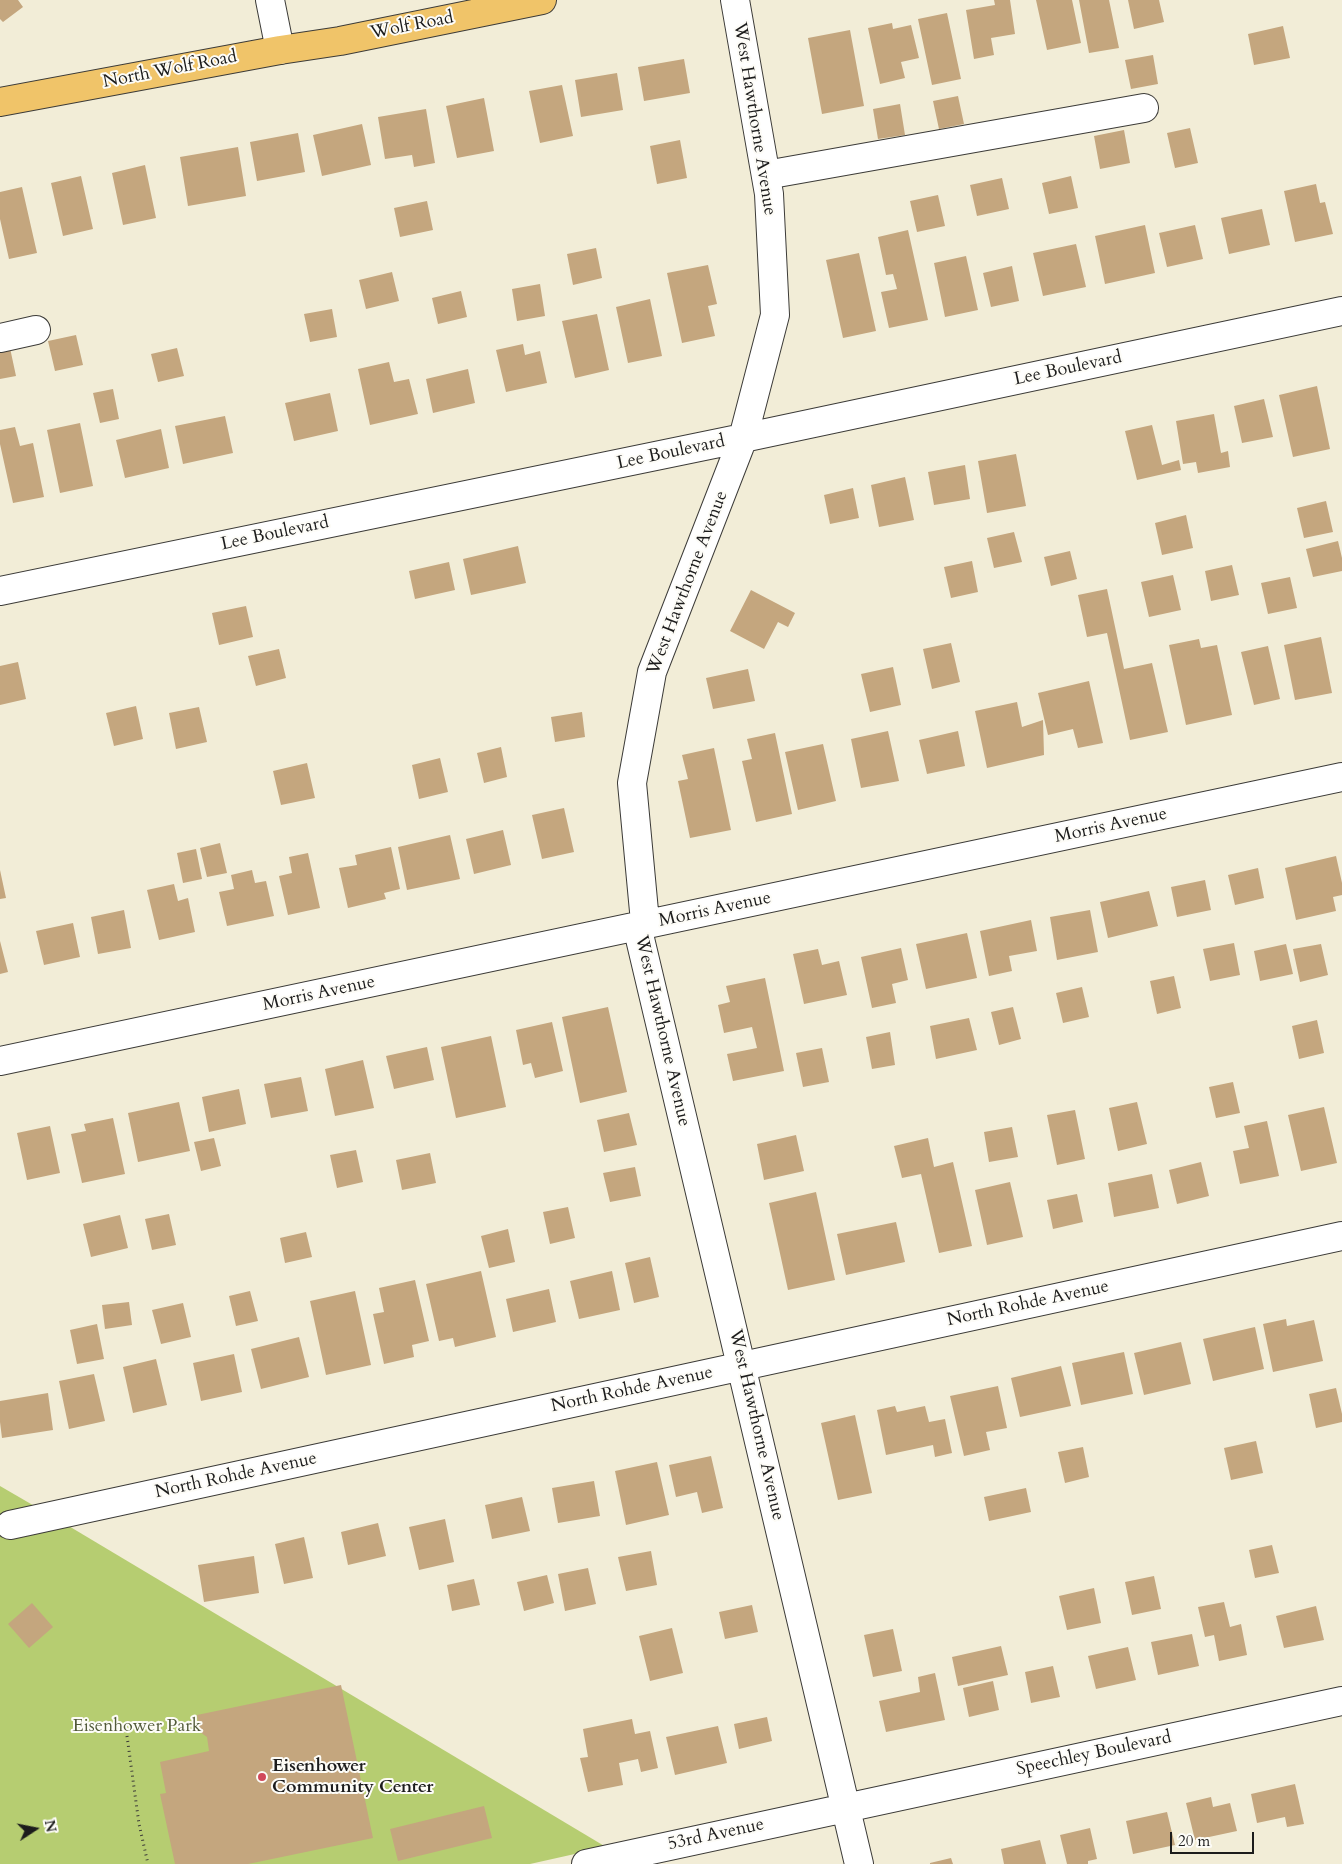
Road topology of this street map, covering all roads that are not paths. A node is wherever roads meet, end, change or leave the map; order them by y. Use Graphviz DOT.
graph roads {
  1 [pos="270,0"];
  2 [pos="542,0"];
  3 [pos="735,0"];
  4 [pos="340,41"];
  5 [pos="280,50"];
  6 [pos="0,102"];
  7 [pos="1144,108"];
  8 [pos="766,175"];
  9 [pos="1342,311"];
  10 [pos="36,330"];
  11 [pos="0,338"];
  12 [pos="743,438"];
  13 [pos="0,591"];
  14 [pos="1342,777"];
  15 [pos="637,926"];
  16 [pos="0,1061"];
  17 [pos="1342,1236"];
  18 [pos="742,1366"];
  19 [pos="10,1525"];
  20 [pos="1342,1701"];
  21 [pos="846,1807"];
  22 [pos="586,1864"];
  23 [pos="859,1864"];
  1 -- 5 [label="street"];
  2 -- 4 [label="main road, Wolf Road"];
  3 -- 8 [label="street, West Hawthorne Avenue"];
  4 -- 5 [label="main road, North Wolf Road"];
  5 -- 6 [label="main road, North Wolf Road"];
  7 -- 8 [label="street"];
  8 -- 12 [label="street, West Hawthorne Avenue"];
  9 -- 12 [label="street, Lee Boulevard"];
  10 -- 11 [label="street"];
  12 -- 13 [label="street, Lee Boulevard"];
  12 -- 15 [label="street, West Hawthorne Avenue"];
  14 -- 15 [label="street, Morris Avenue"];
  15 -- 16 [label="street, Morris Avenue"];
  15 -- 18 [label="street, West Hawthorne Avenue"];
  17 -- 18 [label="street, North Rohde Avenue"];
  18 -- 19 [label="street, North Rohde Avenue"];
  18 -- 21 [label="street, West Hawthorne Avenue"];
  20 -- 21 [label="street, Speechley Boulevard"];
  21 -- 22 [label="street, 53rd Avenue"];
  21 -- 23 [label="street, West Hawthorne Avenue"];
}
